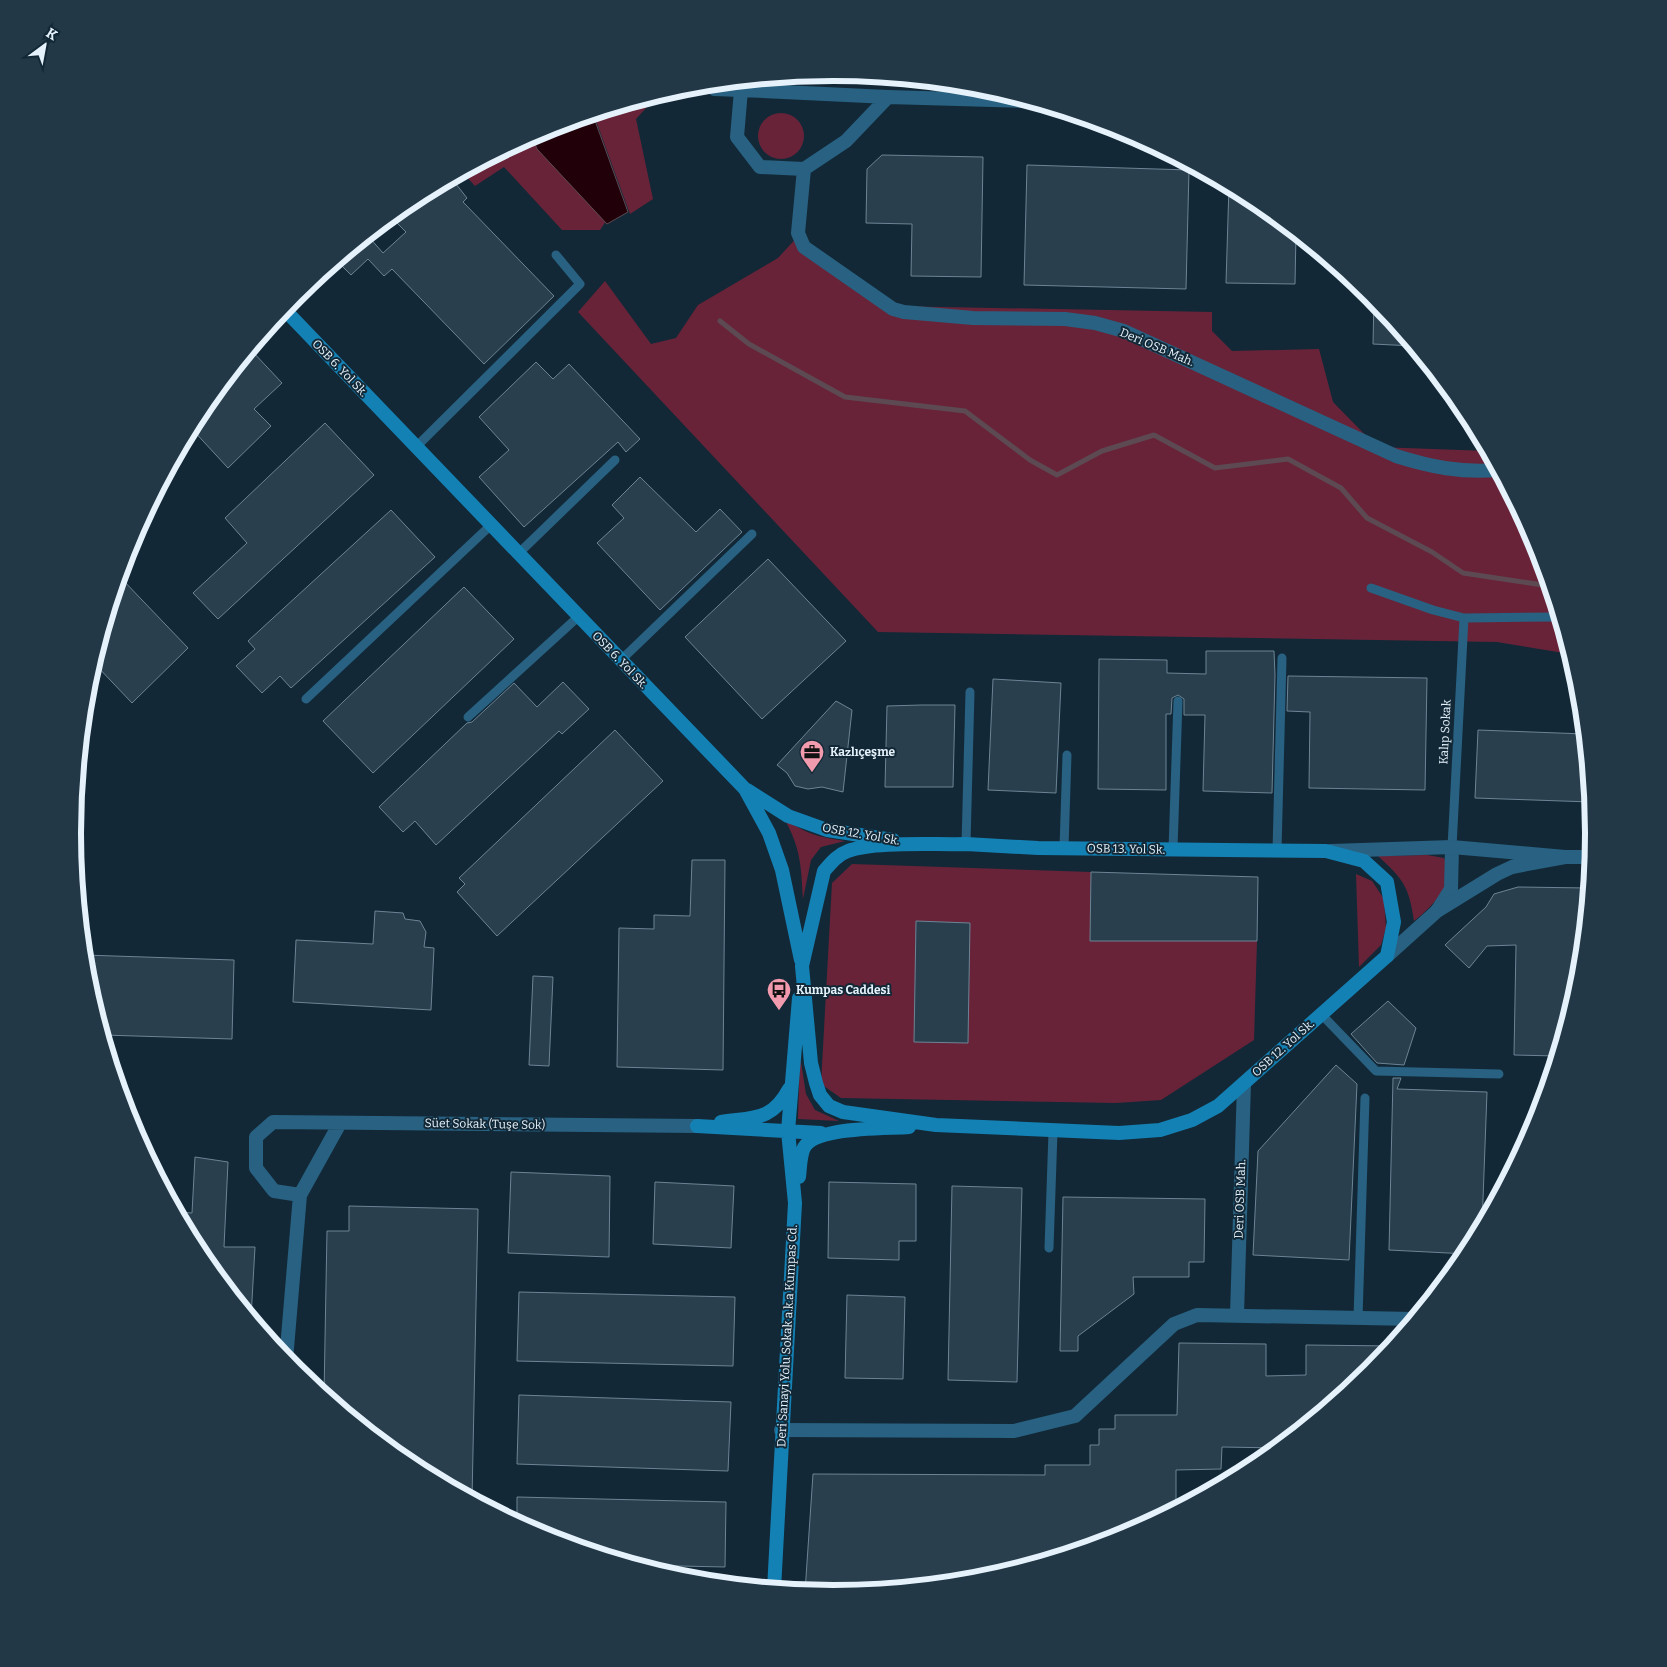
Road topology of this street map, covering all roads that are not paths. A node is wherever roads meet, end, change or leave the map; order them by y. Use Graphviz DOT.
graph roads {
  1 [pos="729,89"];
  2 [pos="741,90"];
  3 [pos="888,97"];
  4 [pos="998,100"];
  5 [pos="804,169"];
  6 [pos="556,255"];
  7 [pos="290,315"];
  8 [pos="416,447"];
  9 [pos="615,460"];
  10 [pos="1492,471"];
  11 [pos="491,525"];
  12 [pos="752,534"];
  13 [pos="518,554"];
  14 [pos="1371,588"];
  15 [pos="578,617"];
  16 [pos="1553,617"];
  17 [pos="1464,618"];
  18 [pos="1282,658"];
  19 [pos="620,660"];
  20 [pos="970,692"];
  21 [pos="306,699"];
  22 [pos="1178,701"];
  23 [pos="468,717"];
  24 [pos="1067,755"];
  25 [pos="745,789"];
  26 [pos="966,844"];
  27 [pos="926,845"];
  28 [pos="1452,847"];
  29 [pos="1064,848"];
  30 [pos="1173,850"];
  31 [pos="1277,850"];
  32 [pos="1326,851"];
  33 [pos="1565,856"];
  34 [pos="1585,857"];
  35 [pos="1437,912"];
  36 [pos="1387,956"];
  37 [pos="802,966"];
  38 [pos="1321,1014"];
  39 [pos="1499,1074"];
  40 [pos="1244,1083"];
  41 [pos="791,1084"];
  42 [pos="1365,1098"];
  43 [pos="340,1123"];
  44 [pos="697,1126"];
  45 [pos="936,1126"];
  46 [pos="760,1130"];
  47 [pos="788,1131"];
  48 [pos="1053,1132"];
  49 [pos="827,1133"];
  50 [pos="792,1158"];
  51 [pos="300,1195"];
  52 [pos="795,1203"];
  53 [pos="1049,1248"];
  54 [pos="1237,1315"];
  55 [pos="1358,1318"];
  56 [pos="1407,1319"];
  57 [pos="287,1349"];
  58 [pos="781,1430"];
  59 [pos="774,1583"];
  1 -- 2 [label="street"];
  2 -- 3 [label="street"];
  2 -- 5 [label="street"];
  3 -- 4 [label="street"];
  3 -- 5 [label="street"];
  5 -- 10 [label="street, Deri OSB Mah."];
  6 -- 8 [label="lane"];
  7 -- 8 [label="main road, OSB 6. Yol Sk."];
  8 -- 11 [label="main road, OSB 6. Yol Sk."];
  9 -- 13 [label="lane"];
  11 -- 13 [label="main road, OSB 6. Yol Sk."];
  11 -- 21 [label="lane"];
  12 -- 19 [label="lane"];
  13 -- 15 [label="main road, OSB 6. Yol Sk."];
  14 -- 17 [label="lane"];
  15 -- 19 [label="main road, OSB 6. Yol Sk."];
  15 -- 23 [label="lane"];
  16 -- 17 [label="lane"];
  17 -- 28 [label="lane, Kalıp Sokak"];
  18 -- 31 [label="lane"];
  19 -- 25 [label="main road, OSB 6. Yol Sk."];
  20 -- 26 [label="lane"];
  22 -- 30 [label="lane"];
  24 -- 29 [label="lane"];
  25 -- 27 [label="main road, OSB 12. Yol Sk."];
  25 -- 37 [label="main road, OSB 6. Yol Sk."];
  26 -- 27 [label="main road, OSB 13. Yol Sk."];
  26 -- 29 [label="main road, OSB 13. Yol Sk."];
  27 -- 37 [label="main road"];
  28 -- 32 [label="street"];
  28 -- 33 [label="street"];
  28 -- 35 [label="street"];
  29 -- 30 [label="main road, OSB 13. Yol Sk."];
  30 -- 31 [label="main road, OSB 13. Yol Sk."];
  31 -- 32 [label="main road, OSB 13. Yol Sk."];
  32 -- 36 [label="main road, OSB 13. Yol Sk."];
  33 -- 34 [label="street, OSB 12. Yol Sk."];
  33 -- 35 [label="street, OSB 12. Yol Sk."];
  35 -- 36 [label="street, OSB 12. Yol Sk."];
  36 -- 38 [label="main road, OSB 12. Yol Sk."];
  37 -- 41 [label="main road, OSB 6. Yol Sk."];
  37 -- 45 [label="main road"];
  38 -- 39 [label="lane"];
  38 -- 40 [label="main road, OSB 12. Yol Sk."];
  40 -- 48 [label="main road, OSB 12. Yol Sk."];
  40 -- 54 [label="street, Deri OSB Mah."];
  41 -- 44 [label="main road"];
  41 -- 47 [label="main road, Deri Sanayi Yolu Sokak a.k.a Kumpas Cd."];
  42 -- 55 [label="lane"];
  43 -- 44 [label="street, Süet Sokak (Tuşe Sok)"];
  43 -- 51 [label="street"];
  43 -- 51 [label="street, Süet Sokak (Tuşe Sok)"];
  44 -- 46 [label="main road"];
  45 -- 48 [label="main road, OSB 12. Yol Sk."];
  45 -- 49 [label="main road"];
  46 -- 47 [label="main road"];
  46 -- 50 [label="street"];
  47 -- 49 [label="main road"];
  47 -- 50 [label="main road, Deri Sanayi Yolu Sokak a.k.a Kumpas Cd."];
  48 -- 53 [label="lane"];
  49 -- 52 [label="main road"];
  50 -- 52 [label="main road, Deri Sanayi Yolu Sokak a.k.a Kumpas Cd."];
  51 -- 57 [label="street"];
  52 -- 58 [label="main road, Deri Sanayi Yolu Sokak a.k.a Kumpas Cd."];
  54 -- 55 [label="street"];
  54 -- 58 [label="street"];
  55 -- 56 [label="street"];
  58 -- 59 [label="main road, Deri Sanayi Yolu Sokak a.k.a Kumpas Cd."];
}
